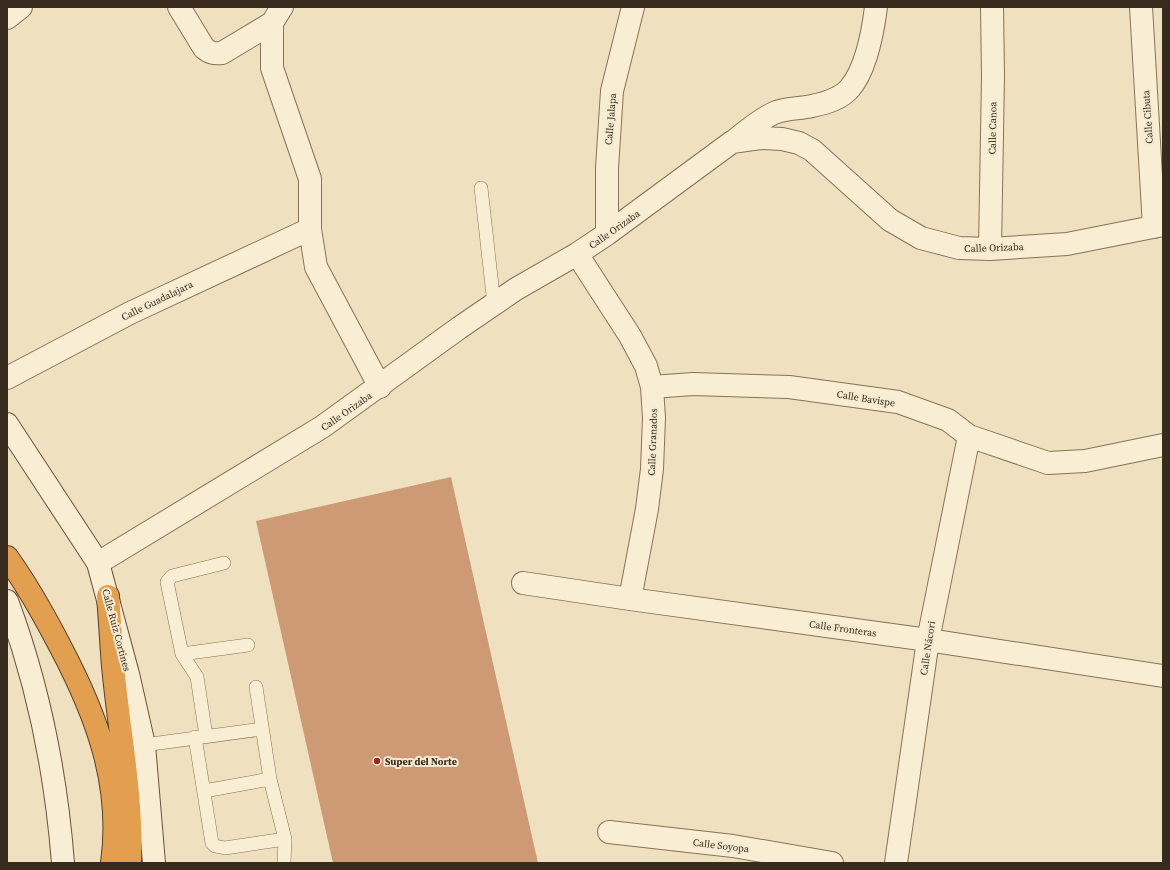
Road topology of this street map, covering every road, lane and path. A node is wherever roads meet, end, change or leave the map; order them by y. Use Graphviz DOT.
graph roads {
  1 [pos="21,7"];
  2 [pos="179,7"];
  3 [pos="876,7"];
  4 [pos="992,7"];
  5 [pos="1141,7"];
  6 [pos="632,8"];
  7 [pos="277,15"];
  8 [pos="7,18"];
  9 [pos="732,142"];
  10 [pos="481,188"];
  11 [pos="1159,226"];
  12 [pos="310,229"];
  13 [pos="607,234"];
  14 [pos="990,249"];
  15 [pos="578,254"];
  16 [pos="494,304"];
  17 [pos="7,378"];
  18 [pos="380,387"];
  19 [pos="652,387"];
  20 [pos="7,424"];
  21 [pos="969,436"];
  22 [pos="14,443"];
  23 [pos="1163,445"];
  24 [pos="7,557"];
  25 [pos="98,563"];
  26 [pos="224,563"];
  27 [pos="523,583"];
  28 [pos="108,596"];
  29 [pos="630,600"];
  30 [pos="7,601"];
  31 [pos="928,640"];
  32 [pos="248,645"];
  33 [pos="182,654"];
  34 [pos="1163,676"];
  35 [pos="256,687"];
  36 [pos="262,729"];
  37 [pos="201,736"];
  38 [pos="144,745"];
  39 [pos="270,779"];
  40 [pos="204,791"];
  41 [pos="609,832"];
  42 [pos="285,838"];
  43 [pos="62,863"];
  44 [pos="112,863"];
  45 [pos="130,863"];
  46 [pos="154,863"];
  47 [pos="284,863"];
  48 [pos="832,863"];
  49 [pos="896,863"];
  1 -- 8 [label="street"];
  2 -- 7 [label="street"];
  3 -- 9 [label="street"];
  4 -- 14 [label="street, Calle Canoa"];
  5 -- 11 [label="street, Calle Cibuta"];
  6 -- 13 [label="street, Calle Jalapa"];
  7 -- 12 [label="street"];
  9 -- 13 [label="street, Calle Orizaba"];
  9 -- 14 [label="street, Calle Orizaba"];
  10 -- 16 [label="lane"];
  11 -- 14 [label="street, Calle Orizaba"];
  12 -- 17 [label="street, Calle Guadalajara"];
  12 -- 18 [label="street"];
  13 -- 15 [label="street, Calle Orizaba"];
  15 -- 16 [label="street, Calle Orizaba"];
  15 -- 19 [label="street, Calle Granados"];
  16 -- 18 [label="street, Calle Orizaba"];
  18 -- 25 [label="street, Calle Orizaba"];
  19 -- 21 [label="street, Calle Bavispe"];
  19 -- 29 [label="street, Calle Granados"];
  20 -- 22 [label="street, Calle Ruiz Cortines"];
  21 -- 23 [label="street, Calle Bavispe"];
  21 -- 31 [label="street, Calle Nácori"];
  22 -- 25 [label="street, Calle Ruiz Cortines"];
  24 -- 44 [label="highway"];
  25 -- 28 [label="street, Calle Ruiz Cortines"];
  26 -- 33 [label="lane"];
  27 -- 29 [label="street, Calle Fronteras"];
  28 -- 38 [label="street, Calle Ruiz Cortines"];
  28 -- 45 [label="highway"];
  29 -- 31 [label="street, Calle Fronteras"];
  30 -- 43 [label="street"];
  31 -- 34 [label="street, Calle Fronteras"];
  31 -- 49 [label="street, Calle Nácori"];
  32 -- 33 [label="lane"];
  33 -- 37 [label="lane"];
  35 -- 36 [label="lane"];
  36 -- 37 [label="lane"];
  36 -- 39 [label="lane"];
  37 -- 38 [label="lane"];
  37 -- 40 [label="lane"];
  38 -- 46 [label="street, Calle Ruiz Cortines"];
  39 -- 40 [label="lane"];
  39 -- 42 [label="lane"];
  40 -- 42 [label="lane"];
  41 -- 48 [label="street, Calle Soyopa"];
  42 -- 47 [label="lane"];
}
